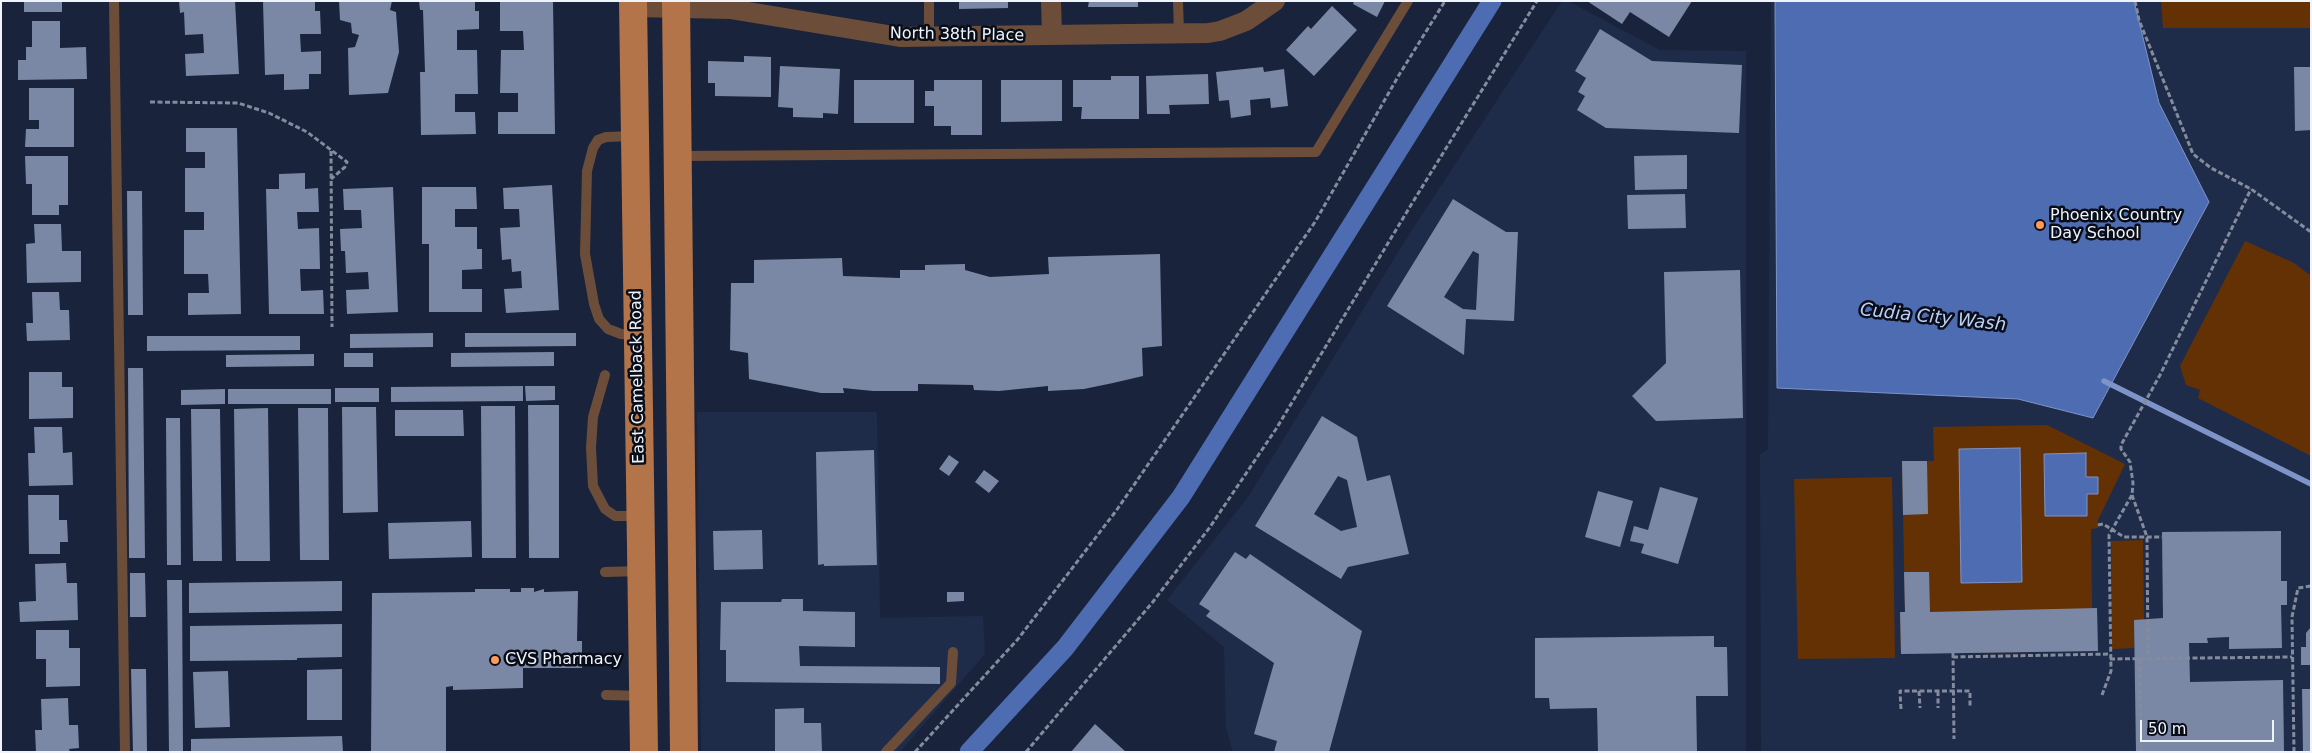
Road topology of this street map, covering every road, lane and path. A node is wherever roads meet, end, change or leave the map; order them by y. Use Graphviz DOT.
graph roads {
  1 [pos="114,1"];
  2 [pos="929,1"];
  3 [pos="1051,1"];
  4 [pos="1178,1"];
  5 [pos="1274,1"];
  6 [pos="1408,1"];
  7 [pos="1445,1"];
  8 [pos="1537,1"];
  9 [pos="2136,1"];
  10 [pos="633,4"];
  11 [pos="676,4"];
  12 [pos="1179,34"];
  13 [pos="929,36"];
  14 [pos="1052,36"];
  15 [pos="150,102"];
  16 [pos="635,136"];
  17 [pos="330,150"];
  18 [pos="677,156"];
  19 [pos="331,180"];
  20 [pos="2251,189"];
  21 [pos="2311,232"];
  22 [pos="332,327"];
  23 [pos="638,335"];
  24 [pos="638,374"];
  25 [pos="605,375"];
  26 [pos="679,377"];
  27 [pos="2132,495"];
  28 [pos="640,516"];
  29 [pos="2098,524"];
  30 [pos="2112,530"];
  31 [pos="2147,537"];
  32 [pos="2162,537"];
  33 [pos="641,571"];
  34 [pos="605,572"];
  35 [pos="2311,586"];
  36 [pos="953,652"];
  37 [pos="2110,654"];
  38 [pos="2292,657"];
  39 [pos="2148,658"];
  40 [pos="2110,659"];
  41 [pos="2140,659"];
  42 [pos="1954,690"];
  43 [pos="1919,691"];
  44 [pos="1938,691"];
  45 [pos="606,695"];
  46 [pos="2102,695"];
  47 [pos="643,696"];
  48 [pos="1920,708"];
  49 [pos="1938,708"];
  50 [pos="1970,708"];
  51 [pos="1901,709"];
  52 [pos="1954,739"];
  53 [pos="125,752"];
  54 [pos="644,752"];
  55 [pos="684,752"];
  56 [pos="886,752"];
  57 [pos="915,752"];
  58 [pos="1026,752"];
  59 [pos="2141,752"];
  60 [pos="2294,752"];
  1 -- 53 [label="lane"];
  2 -- 13 [label="lane"];
  3 -- 14 [label="street"];
  4 -- 12 [label="lane"];
  5 -- 12 [label="street, North 38th Place"];
  6 -- 18 [label="lane"];
  7 -- 57 [label="path"];
  8 -- 58 [label="path"];
  9 -- 20 [label="path"];
  10 -- 11 [label="street, North 38th Place"];
  10 -- 16 [label="main road, East Camelback Road"];
  11 -- 13 [label="street, North 38th Place"];
  11 -- 18 [label="main road"];
  12 -- 14 [label="street, North 38th Place"];
  13 -- 14 [label="street, North 38th Place"];
  15 -- 17 [label="path"];
  16 -- 23 [label="main road, East Camelback Road"];
  16 -- 23 [label="lane"];
  17 -- 19 [label="path"];
  17 -- 19 [label="path"];
  18 -- 26 [label="main road"];
  19 -- 22 [label="path"];
  20 -- 21 [label="path"];
  20 -- 27 [label="path"];
  23 -- 24 [label="main road, East Camelback Road"];
  24 -- 26 [label="main road"];
  24 -- 28 [label="main road, East Camelback Road"];
  25 -- 28 [label="lane"];
  26 -- 55 [label="main road"];
  27 -- 30 [label="path"];
  27 -- 31 [label="path"];
  28 -- 33 [label="main road, East Camelback Road"];
  29 -- 30 [label="path"];
  30 -- 31 [label="path"];
  30 -- 37 [label="path"];
  31 -- 32 [label="path"];
  31 -- 39 [label="path"];
  33 -- 34 [label="lane"];
  33 -- 47 [label="main road, East Camelback Road"];
  35 -- 38 [label="path"];
  36 -- 56 [label="lane"];
  37 -- 40 [label="path"];
  37 -- 42 [label="path"];
  38 -- 39 [label="path"];
  38 -- 60 [label="path"];
  39 -- 41 [label="path"];
  40 -- 41 [label="path"];
  40 -- 46 [label="path"];
  41 -- 59 [label="path"];
  42 -- 44 [label="path"];
  42 -- 50 [label="path"];
  42 -- 52 [label="path"];
  43 -- 44 [label="path"];
  43 -- 48 [label="path"];
  43 -- 51 [label="path"];
  44 -- 49 [label="path"];
  45 -- 47 [label="lane"];
  47 -- 54 [label="main road, East Camelback Road"];
}
